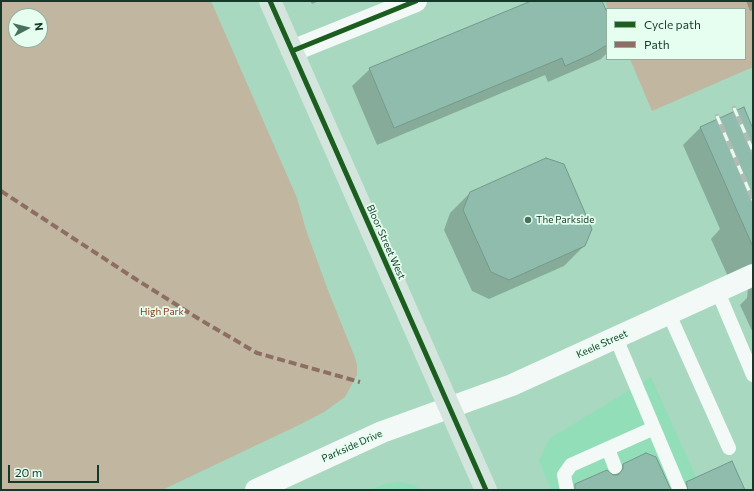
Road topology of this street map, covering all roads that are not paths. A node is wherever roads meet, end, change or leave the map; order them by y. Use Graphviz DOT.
graph roads {
  1 [pos="270,1"];
  2 [pos="416,1"];
  3 [pos="292,51"];
  4 [pos="753,275"];
  5 [pos="718,292"];
  6 [pos="670,314"];
  7 [pos="616,338"];
  8 [pos="753,375"];
  9 [pos="450,407"];
  10 [pos="654,428"];
  11 [pos="729,448"];
  12 [pos="608,449"];
  13 [pos="615,467"];
  14 [pos="256,490"];
  15 [pos="486,490"];
  16 [pos="567,490"];
  17 [pos="680,490"];
  1 -- 3 [label="main road, Bloor Street West"];
  2 -- 3 [label="main road"];
  3 -- 9 [label="main road, Bloor Street West"];
  4 -- 5 [label="main road, Keele Street"];
  5 -- 6 [label="main road, Keele Street"];
  5 -- 8 [label="lane"];
  6 -- 7 [label="main road, Keele Street"];
  6 -- 11 [label="lane"];
  7 -- 9 [label="main road, Keele Street"];
  7 -- 10 [label="lane"];
  9 -- 14 [label="main road, Parkside Drive"];
  9 -- 15 [label="main road, Bloor Street West"];
  10 -- 12 [label="lane"];
  10 -- 17 [label="lane"];
  12 -- 13 [label="lane"];
  12 -- 16 [label="lane"];
}
